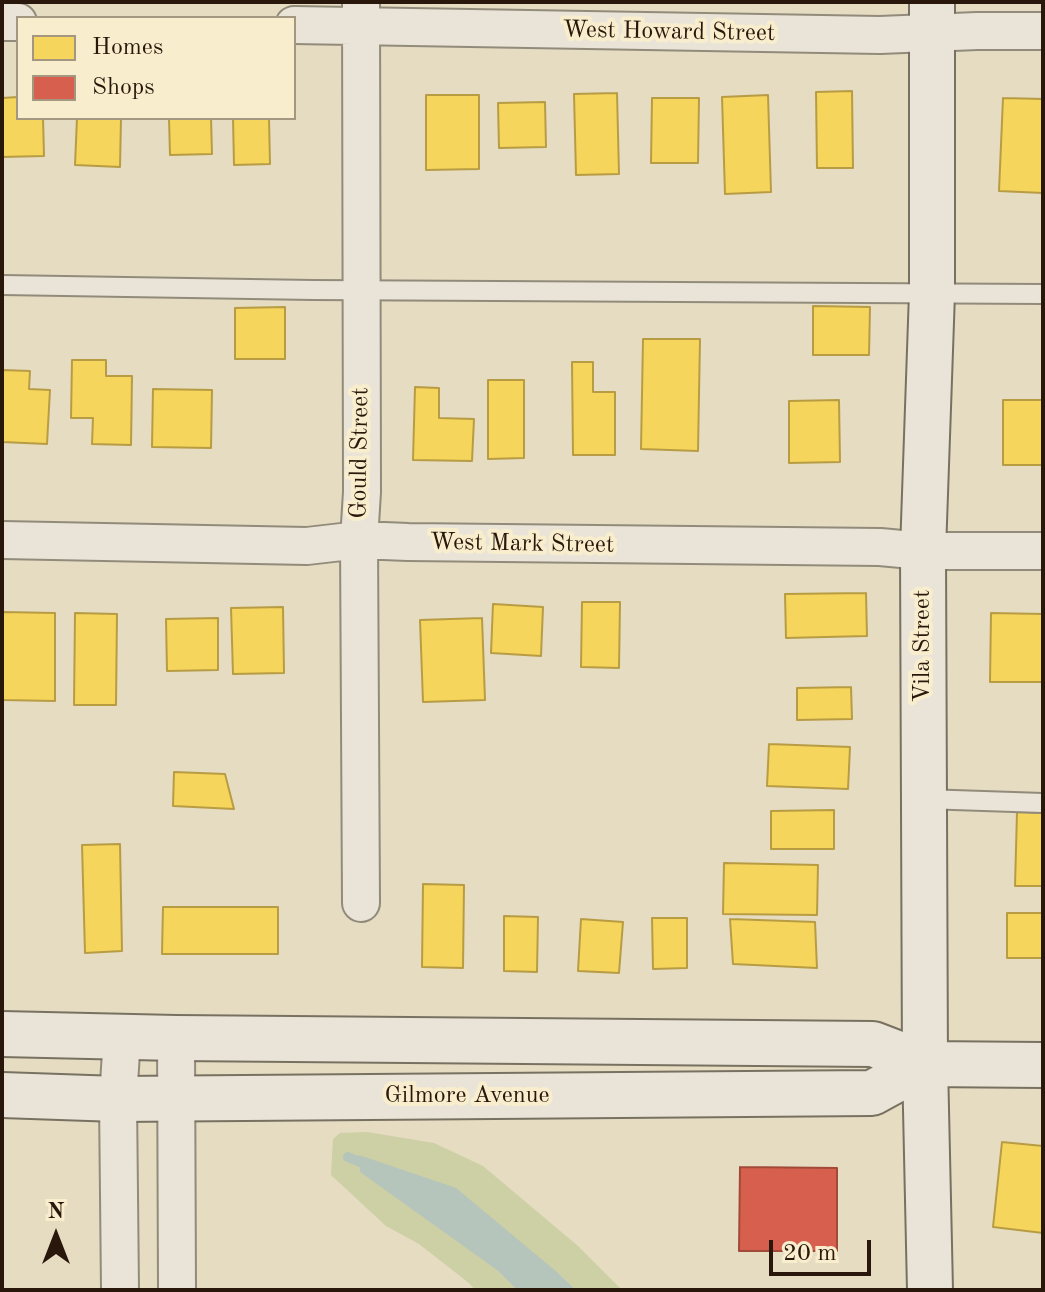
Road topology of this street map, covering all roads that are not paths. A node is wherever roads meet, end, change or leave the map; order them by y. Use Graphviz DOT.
graph roads {
  1 [pos="361,14"];
  2 [pos="932,17"];
  3 [pos="296,25"];
  4 [pos="1043,31"];
  5 [pos="2,285"];
  6 [pos="361,290"];
  7 [pos="932,293"];
  8 [pos="1043,294"];
  9 [pos="2,540"];
  10 [pos="359,540"];
  11 [pos="923,551"];
  12 [pos="1043,551"];
  13 [pos="924,799"];
  14 [pos="1043,803"];
  15 [pos="361,903"];
  16 [pos="2,1034"];
  17 [pos="122,1037"];
  18 [pos="176,1038"];
  19 [pos="925,1064"];
  20 [pos="1043,1065"];
  21 [pos="2,1095"];
  22 [pos="118,1099"];
  23 [pos="176,1099"];
  24 [pos="120,1290"];
  25 [pos="177,1290"];
  26 [pos="930,1290"];
  1 -- 2 [label="street, West Howard Street"];
  1 -- 3 [label="street, West Howard Street"];
  1 -- 6 [label="street, Gould Street"];
  2 -- 4 [label="street, West Howard Street"];
  2 -- 7 [label="street, Vila Street"];
  5 -- 6 [label="lane"];
  6 -- 7 [label="lane"];
  6 -- 10 [label="street, Gould Street"];
  7 -- 8 [label="lane"];
  7 -- 11 [label="street, Vila Street"];
  9 -- 10 [label="street, West Mark Street"];
  10 -- 11 [label="street, West Mark Street"];
  10 -- 15 [label="street, Gould Street"];
  11 -- 12 [label="street, West Mark Street"];
  11 -- 13 [label="street, Vila Street"];
  13 -- 14 [label="lane"];
  13 -- 19 [label="street, Vila Street"];
  16 -- 17 [label="street, Gilmore Avenue"];
  17 -- 18 [label="street, Gilmore Avenue"];
  17 -- 22 [label="street"];
  18 -- 19 [label="street, Gilmore Avenue"];
  18 -- 23 [label="street"];
  19 -- 20 [label="street, Gilmore Avenue"];
  19 -- 23 [label="street, Gilmore Avenue"];
  19 -- 26 [label="street, Vila Street"];
  21 -- 22 [label="street, Gilmore Avenue"];
  22 -- 23 [label="street, Gilmore Avenue"];
  22 -- 24 [label="street"];
  23 -- 25 [label="street"];
}
